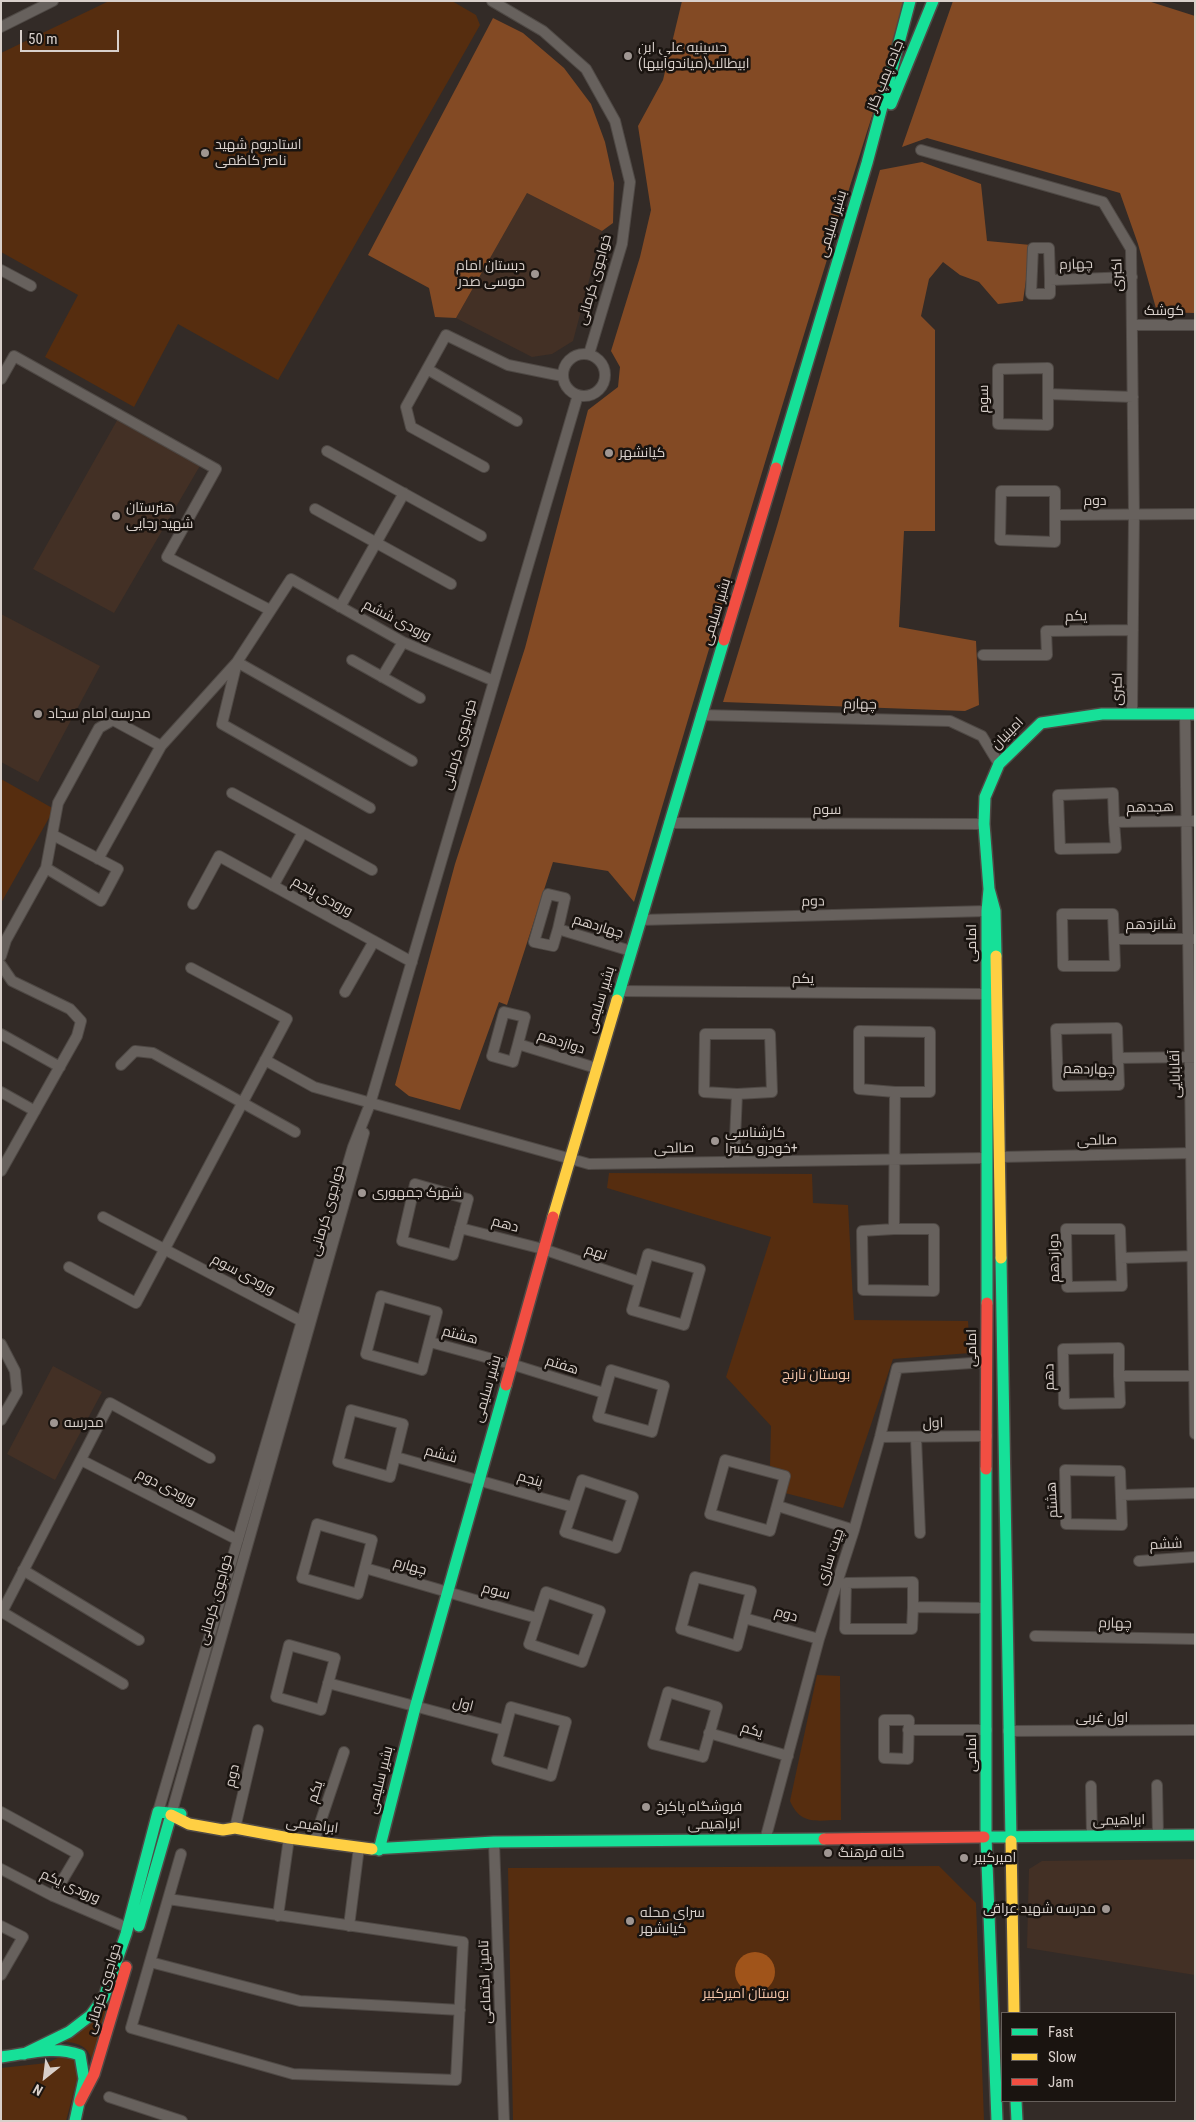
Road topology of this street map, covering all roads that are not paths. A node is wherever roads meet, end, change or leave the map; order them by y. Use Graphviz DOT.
graph roads {
  1 [pos="53,1"];
  2 [pos="492,1"];
  3 [pos="910,1"];
  4 [pos="926,1"];
  5 [pos="933,1"];
  6 [pos="1,26"];
  7 [pos="917,40"];
  8 [pos="882,118"];
  9 [pos="922,150"];
  10 [pos="1,270"];
  11 [pos="1132,277"];
  12 [pos="1050,280"];
  13 [pos="31,286"];
  14 [pos="1132,325"];
  15 [pos="1195,325"];
  16 [pos="589,354"];
  17 [pos="427,369"];
  18 [pos="562,376"];
  19 [pos="1,379"];
  20 [pos="1048,394"];
  21 [pos="578,395"];
  22 [pos="1133,397"];
  23 [pos="517,421"];
  24 [pos="327,451"];
  25 [pos="484,467"];
  26 [pos="404,493"];
  27 [pos="315,509"];
  28 [pos="1195,514"];
  29 [pos="1055,515"];
  30 [pos="1134,515"];
  31 [pos="481,536"];
  32 [pos="376,543"];
  33 [pos="451,584"];
  34 [pos="340,607"];
  35 [pos="270,610"];
  36 [pos="1133,630"];
  37 [pos="403,642"];
  38 [pos="983,656"];
  39 [pos="352,660"];
  40 [pos="237,662"];
  41 [pos="382,677"];
  42 [pos="494,681"];
  43 [pos="420,698"];
  44 [pos="1132,714"];
  45 [pos="1190,714"];
  46 [pos="702,715"];
  47 [pos="161,746"];
  48 [pos="412,761"];
  49 [pos="999,764"];
  50 [pos="232,793"];
  51 [pos="370,808"];
  52 [pos="1191,821"];
  53 [pos="1114,822"];
  54 [pos="669,823"];
  55 [pos="984,824"];
  56 [pos="302,832"];
  57 [pos="53,834"];
  58 [pos="98,859"];
  59 [pos="46,868"];
  60 [pos="372,870"];
  61 [pos="273,886"];
  62 [pos="989,889"];
  63 [pos="193,904"];
  64 [pos="987,911"];
  65 [pos="640,920"];
  66 [pos="558,929"];
  67 [pos="1114,939"];
  68 [pos="1191,939"];
  69 [pos="374,941"];
  70 [pos="631,951"];
  71 [pos="1,956"];
  72 [pos="412,962"];
  73 [pos="1,965"];
  74 [pos="191,968"];
  75 [pos="619,991"];
  76 [pos="345,992"];
  77 [pos="987,994"];
  78 [pos="1,1034"];
  79 [pos="518,1044"];
  80 [pos="1192,1057"];
  81 [pos="1118,1058"];
  82 [pos="265,1060"];
  83 [pos="121,1065"];
  84 [pos="60,1067"];
  85 [pos="596,1068"];
  86 [pos="1,1092"];
  87 [pos="894,1092"];
  88 [pos="736,1094"];
  89 [pos="242,1103"];
  90 [pos="370,1104"];
  91 [pos="35,1110"];
  92 [pos="295,1132"];
  93 [pos="1193,1153"];
  94 [pos="1000,1157"];
  95 [pos="987,1158"];
  96 [pos="569,1160"];
  97 [pos="893,1160"];
  98 [pos="734,1162"];
  99 [pos="2,1169"];
  100 [pos="103,1217"];
  101 [pos="460,1228"];
  102 [pos="894,1229"];
  103 [pos="164,1249"];
  104 [pos="543,1249"];
  105 [pos="1194,1256"];
  106 [pos="1121,1258"];
  107 [pos="69,1267"];
  108 [pos="640,1282"];
  109 [pos="306,1323"];
  110 [pos="430,1342"];
  111 [pos="1,1344"];
  112 [pos="987,1362"];
  113 [pos="511,1364"];
  114 [pos="1119,1376"];
  115 [pos="1194,1376"];
  116 [pos="604,1394"];
  117 [pos="1,1420"];
  118 [pos="1195,1434"];
  119 [pos="987,1436"];
  120 [pos="880,1438"];
  121 [pos="916,1438"];
  122 [pos="396,1457"];
  123 [pos="210,1458"];
  124 [pos="81,1460"];
  125 [pos="478,1480"];
  126 [pos="1195,1493"];
  127 [pos="1121,1495"];
  128 [pos="778,1506"];
  129 [pos="573,1507"];
  130 [pos="854,1530"];
  131 [pos="920,1533"];
  132 [pos="238,1540"];
  133 [pos="1195,1558"];
  134 [pos="1139,1561"];
  135 [pos="365,1568"];
  136 [pos="23,1570"];
  137 [pos="447,1592"];
  138 [pos="913,1607"];
  139 [pos="985,1608"];
  140 [pos="537,1618"];
  141 [pos="744,1618"];
  142 [pos="1035,1636"];
  143 [pos="820,1639"];
  144 [pos="1195,1639"];
  145 [pos="139,1640"];
  146 [pos="328,1683"];
  147 [pos="123,1684"];
  148 [pos="414,1708"];
  149 [pos="258,1730"];
  150 [pos="504,1730"];
  151 [pos="908,1730"];
  152 [pos="987,1730"];
  153 [pos="1195,1730"];
  154 [pos="1008,1731"];
  155 [pos="709,1733"];
  156 [pos="344,1752"];
  157 [pos="788,1756"];
  158 [pos="1157,1785"];
  159 [pos="1091,1786"];
  160 [pos="1,1812"];
  161 [pos="158,1812"];
  162 [pos="171,1815"];
  163 [pos="235,1828"];
  164 [pos="1195,1835"];
  165 [pos="1092,1836"];
  166 [pos="1158,1836"];
  167 [pos="986,1837"];
  168 [pos="1010,1837"];
  169 [pos="289,1838"];
  170 [pos="765,1840"];
  171 [pos="314,1841"];
  172 [pos="494,1842"];
  173 [pos="359,1847"];
  174 [pos="379,1850"];
  175 [pos="181,1854"];
  176 [pos="1,1869"];
  177 [pos="53,1896"];
  178 [pos="168,1899"];
  179 [pos="278,1916"];
  180 [pos="1,1926"];
  181 [pos="349,1926"];
  182 [pos="128,1928"];
  183 [pos="150,1962"];
  184 [pos="1,1975"];
  185 [pos="460,2010"];
  186 [pos="1014,2012"];
  187 [pos="24,2054"];
  188 [pos="1,2057"];
  189 [pos="109,2098"];
  190 [pos="80,2102"];
  191 [pos="1016,2102"];
  192 [pos="75,2121"];
  193 [pos="182,2121"];
  194 [pos="504,2121"];
  195 [pos="997,2121"];
  196 [pos="1017,2121"];
  1 -- 6 [label="street"];
  2 -- 16 [label="street, خواجوی کرمانی"];
  3 -- 8 [label="main road"];
  4 -- 7 [label="main road"];
  5 -- 7 [label="main road, جاده پمپ گاز"];
  7 -- 8 [label="main road, جاده پمپ گاز"];
  8 -- 46 [label="main road, بشیر سلیمی"];
  9 -- 11 [label="street, اکبری"];
  10 -- 13 [label="street"];
  11 -- 12 [label="street, چهارم"];
  11 -- 14 [label="street, اکبری"];
  12 -- 12 [label="street, چهارم"];
  14 -- 15 [label="street, کوشک"];
  14 -- 22 [label="street, اکبری"];
  16 -- 18 [label="street"];
  16 -- 21 [label="street"];
  17 -- 18 [label="street"];
  17 -- 23 [label="street"];
  17 -- 25 [label="street"];
  18 -- 21 [label="street"];
  19 -- 35 [label="street"];
  20 -- 20 [label="street, سوم"];
  20 -- 22 [label="street"];
  21 -- 42 [label="street, خواجوی کرمانی"];
  22 -- 30 [label="street, اکبری"];
  24 -- 26 [label="street"];
  26 -- 31 [label="street"];
  26 -- 32 [label="street"];
  27 -- 32 [label="street"];
  28 -- 30 [label="street"];
  29 -- 29 [label="street"];
  29 -- 30 [label="street, دوم"];
  30 -- 36 [label="street, اکبری"];
  32 -- 33 [label="street"];
  32 -- 34 [label="street"];
  34 -- 35 [label="street, ورودی ششم"];
  34 -- 37 [label="street, ورودی ششم"];
  35 -- 40 [label="street"];
  36 -- 38 [label="street, یکم"];
  36 -- 44 [label="street, اکبری"];
  37 -- 41 [label="street"];
  37 -- 42 [label="street, ورودی ششم"];
  39 -- 41 [label="street"];
  40 -- 47 [label="street"];
  40 -- 48 [label="street"];
  40 -- 51 [label="street"];
  41 -- 43 [label="street"];
  42 -- 72 [label="street, خواجوی کرمانی"];
  44 -- 45 [label="main road, امینیان"];
  44 -- 49 [label="main road, امینیان"];
  45 -- 52 [label="street, آقابابایی"];
  46 -- 49 [label="street, چهارم"];
  46 -- 54 [label="main road, بشیر سلیمی"];
  47 -- 57 [label="street"];
  47 -- 58 [label="street"];
  49 -- 55 [label="main road, امینیان"];
  50 -- 56 [label="street"];
  52 -- 53 [label="street, هجدهم"];
  52 -- 68 [label="street, آقابابایی"];
  53 -- 53 [label="street, هجدهم"];
  54 -- 55 [label="street, سوم"];
  54 -- 65 [label="main road, بشیر سلیمی"];
  55 -- 62 [label="main road, امینیان"];
  56 -- 60 [label="street"];
  56 -- 61 [label="street"];
  57 -- 58 [label="street"];
  57 -- 59 [label="street"];
  58 -- 59 [label="street"];
  59 -- 71 [label="street"];
  61 -- 63 [label="street, ورودی پنجم"];
  61 -- 69 [label="street, ورودی پنجم"];
  62 -- 64 [label="main road, امامی"];
  62 -- 94 [label="main road, امامی"];
  64 -- 65 [label="street, دوم"];
  64 -- 77 [label="main road, امامی"];
  65 -- 70 [label="main road, بشیر سلیمی"];
  66 -- 66 [label="street, چهاردهم"];
  66 -- 70 [label="street, چهاردهم"];
  67 -- 67 [label="street, شانزدهم"];
  67 -- 68 [label="street, شانزدهم"];
  68 -- 80 [label="street, آقابابایی"];
  69 -- 72 [label="street, ورودی پنجم"];
  69 -- 76 [label="street"];
  70 -- 75 [label="main road, بشیر سلیمی"];
  72 -- 90 [label="street, خواجوی کرمانی"];
  73 -- 84 [label="street"];
  74 -- 82 [label="street"];
  75 -- 77 [label="street, یکم"];
  75 -- 85 [label="main road, بشیر سلیمی"];
  77 -- 95 [label="main road, امامی"];
  78 -- 84 [label="street"];
  79 -- 79 [label="street, دوازدهم"];
  79 -- 85 [label="street, دوازدهم"];
  80 -- 81 [label="street, چهاردهم"];
  80 -- 93 [label="street, آقابابایی"];
  81 -- 81 [label="street, چهاردهم"];
  82 -- 89 [label="street"];
  82 -- 90 [label="street, صالحی"];
  83 -- 89 [label="street"];
  84 -- 91 [label="street"];
  85 -- 96 [label="main road, بشیر سلیمی"];
  86 -- 91 [label="street"];
  87 -- 87 [label="street"];
  87 -- 97 [label="street"];
  88 -- 88 [label="street"];
  88 -- 98 [label="street"];
  89 -- 92 [label="street"];
  89 -- 103 [label="street"];
  90 -- 96 [label="street, صالحی"];
  90 -- 109 [label="street, خواجوی کرمانی"];
  91 -- 99 [label="street"];
  93 -- 94 [label="street, صالحی"];
  93 -- 105 [label="street, آقابابایی"];
  94 -- 95 [label="main road"];
  94 -- 154 [label="main road, امامی"];
  95 -- 97 [label="street, صالحی"];
  95 -- 112 [label="main road, امامی"];
  96 -- 98 [label="street, صالحی"];
  96 -- 104 [label="main road, بشیر سلیمی"];
  97 -- 98 [label="street, صالحی"];
  97 -- 102 [label="street"];
  100 -- 103 [label="street, ورودی سوم"];
  101 -- 101 [label="street"];
  101 -- 104 [label="street, دهم"];
  102 -- 102 [label="street"];
  103 -- 107 [label="street"];
  103 -- 109 [label="street, ورودی سوم"];
  104 -- 108 [label="street, نهم"];
  104 -- 113 [label="main road, بشیر سلیمی"];
  105 -- 106 [label="street"];
  105 -- 115 [label="street, آقابابایی"];
  106 -- 106 [label="street, دوازدهم"];
  108 -- 108 [label="street"];
  109 -- 132 [label="street, خواجوی کرمانی"];
  109 -- 162 [label="street, خواجوی کرمانی"];
  110 -- 110 [label="street"];
  110 -- 113 [label="street, هشتم"];
  111 -- 117 [label="street"];
  112 -- 119 [label="main road, امامی"];
  112 -- 120 [label="street, چیت سازی"];
  113 -- 116 [label="street, هفتم"];
  113 -- 125 [label="main road, بشیر سلیمی"];
  114 -- 114 [label="street, دهم"];
  114 -- 115 [label="street"];
  115 -- 118 [label="street, آقابابایی"];
  116 -- 116 [label="street"];
  119 -- 121 [label="street, اول"];
  119 -- 139 [label="main road, امامی"];
  120 -- 121 [label="street, اول"];
  120 -- 130 [label="street, چیت سازی"];
  121 -- 131 [label="street"];
  122 -- 122 [label="street"];
  122 -- 125 [label="street, ششم"];
  123 -- 124 [label="street"];
  124 -- 132 [label="street, ورودی دوم"];
  124 -- 136 [label="street"];
  125 -- 129 [label="street, پنجم"];
  125 -- 137 [label="main road, بشیر سلیمی"];
  126 -- 127 [label="street"];
  127 -- 127 [label="street, هشتم"];
  128 -- 128 [label="street"];
  128 -- 130 [label="street"];
  129 -- 129 [label="street"];
  130 -- 143 [label="street, چیت سازی"];
  132 -- 161 [label="street, خواجوی کرمانی"];
  133 -- 134 [label="street, ششم"];
  135 -- 135 [label="street"];
  135 -- 137 [label="street, چهارم"];
  136 -- 145 [label="street"];
  136 -- 147 [label="street"];
  137 -- 140 [label="street, سوم"];
  137 -- 148 [label="main road, بشیر سلیمی"];
  138 -- 138 [label="street"];
  138 -- 139 [label="street"];
  139 -- 152 [label="main road, امامی"];
  140 -- 140 [label="street"];
  141 -- 141 [label="street"];
  141 -- 143 [label="street, دوم"];
  142 -- 144 [label="street, چهارم"];
  143 -- 157 [label="street, چیت سازی"];
  146 -- 146 [label="street"];
  146 -- 148 [label="street"];
  148 -- 150 [label="street, اول"];
  148 -- 174 [label="main road, بشیر سلیمی"];
  149 -- 163 [label="street, دوم"];
  150 -- 150 [label="street"];
  151 -- 152 [label="street"];
  152 -- 154 [label="main road"];
  152 -- 167 [label="main road, امامی"];
  153 -- 154 [label="street, اول غربی"];
  154 -- 168 [label="main road, امامی"];
  155 -- 155 [label="street"];
  155 -- 157 [label="street, یکم"];
  156 -- 171 [label="street, یکم"];
  157 -- 170 [label="street, چیت سازی"];
  158 -- 166 [label="street"];
  159 -- 165 [label="street"];
  160 -- 177 [label="street"];
  161 -- 162 [label="main road, ابراهیمی"];
  161 -- 182 [label="main road, خواجوی کرمانی"];
  162 -- 163 [label="main road, ابراهیمی"];
  162 -- 190 [label="main road, خواجوی کرمانی"];
  163 -- 169 [label="main road, ابراهیمی"];
  164 -- 166 [label="main road, ابراهیمی"];
  165 -- 166 [label="main road, ابراهیمی"];
  165 -- 168 [label="main road, ابراهیمی"];
  167 -- 168 [label="main road, ابراهیمی"];
  167 -- 170 [label="main road, ابراهیمی"];
  167 -- 195 [label="main road, امامی"];
  168 -- 186 [label="main road, امامی"];
  169 -- 171 [label="main road, ابراهیمی"];
  169 -- 179 [label="street"];
  170 -- 172 [label="main road, ابراهیمی"];
  171 -- 173 [label="main road, ابراهیمی"];
  172 -- 174 [label="main road, ابراهیمی"];
  172 -- 194 [label="street, تامین اجتماعی"];
  173 -- 174 [label="main road, ابراهیمی"];
  173 -- 181 [label="street"];
  175 -- 178 [label="street"];
  176 -- 177 [label="street, ورودی یکم"];
  177 -- 182 [label="street, ورودی یکم"];
  178 -- 179 [label="street"];
  178 -- 183 [label="street"];
  179 -- 181 [label="street"];
  180 -- 184 [label="street"];
  181 -- 185 [label="street"];
  182 -- 187 [label="main road, خواجوی کرمانی"];
  183 -- 185 [label="street"];
  183 -- 185 [label="street"];
  187 -- 188 [label="main road"];
  187 -- 190 [label="main road"];
  189 -- 193 [label="street"];
  190 -- 192 [label="main road"];
  191 -- 196 [label="main road"];
}
